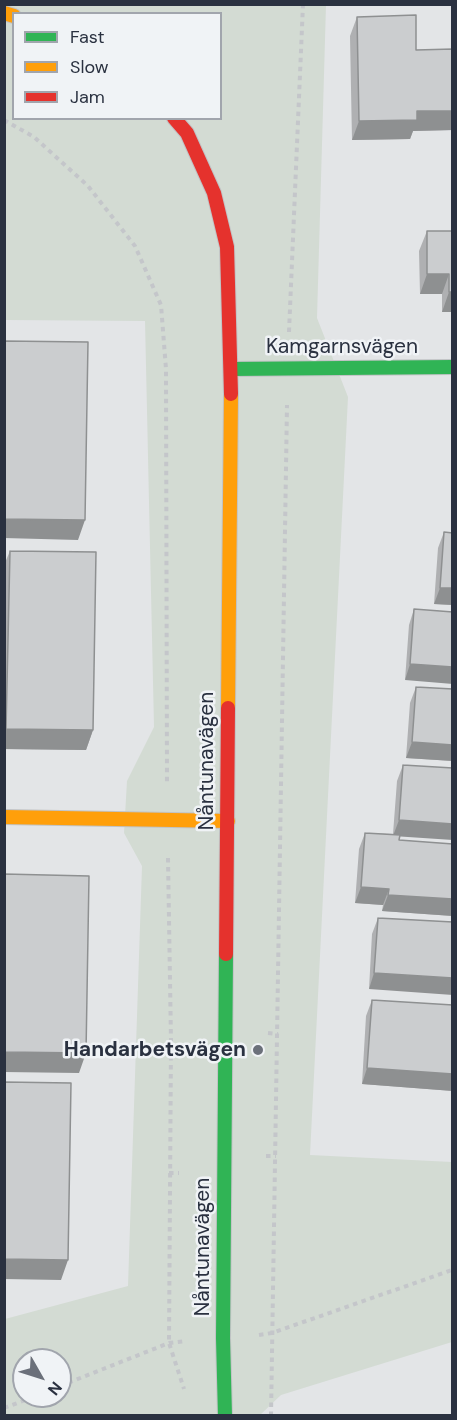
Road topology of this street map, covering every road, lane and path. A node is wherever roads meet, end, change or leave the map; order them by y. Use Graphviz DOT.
graph roads {
  1 [pos="303,4"];
  2 [pos="4,120"];
  3 [pos="176,120"];
  4 [pos="453,367"];
  5 [pos="288,368"];
  6 [pos="231,369"];
  7 [pos="4,817"];
  8 [pos="167,820"];
  9 [pos="228,821"];
  10 [pos="268,1034"];
  11 [pos="278,1034"];
  12 [pos="171,1041"];
  13 [pos="180,1043"];
  14 [pos="266,1156"];
  15 [pos="276,1156"];
  16 [pos="169,1173"];
  17 [pos="179,1173"];
  18 [pos="453,1270"];
  19 [pos="272,1333"];
  20 [pos="169,1343"];
  21 [pos="72,1381"];
  22 [pos="184,1398"];
  23 [pos="225,1416"];
  24 [pos="271,1416"];
  1 -- 5 [label="path"];
  2 -- 8 [label="path"];
  3 -- 6 [label="street, Nåntunavägen"];
  4 -- 5 [label="street, Kamgarnsvägen"];
  5 -- 6 [label="street, Kamgarnsvägen"];
  5 -- 11 [label="path"];
  6 -- 9 [label="street, Nåntunavägen"];
  7 -- 8 [label="street"];
  8 -- 9 [label="street"];
  8 -- 12 [label="path"];
  9 -- 23 [label="street, Nåntunavägen"];
  10 -- 11 [label="path"];
  11 -- 15 [label="path"];
  12 -- 13 [label="path"];
  12 -- 16 [label="path"];
  14 -- 15 [label="path"];
  15 -- 19 [label="path"];
  16 -- 17 [label="path"];
  16 -- 20 [label="path"];
  18 -- 19 [label="path"];
  19 -- 24 [label="path"];
  20 -- 21 [label="path"];
  20 -- 22 [label="path"];
}
